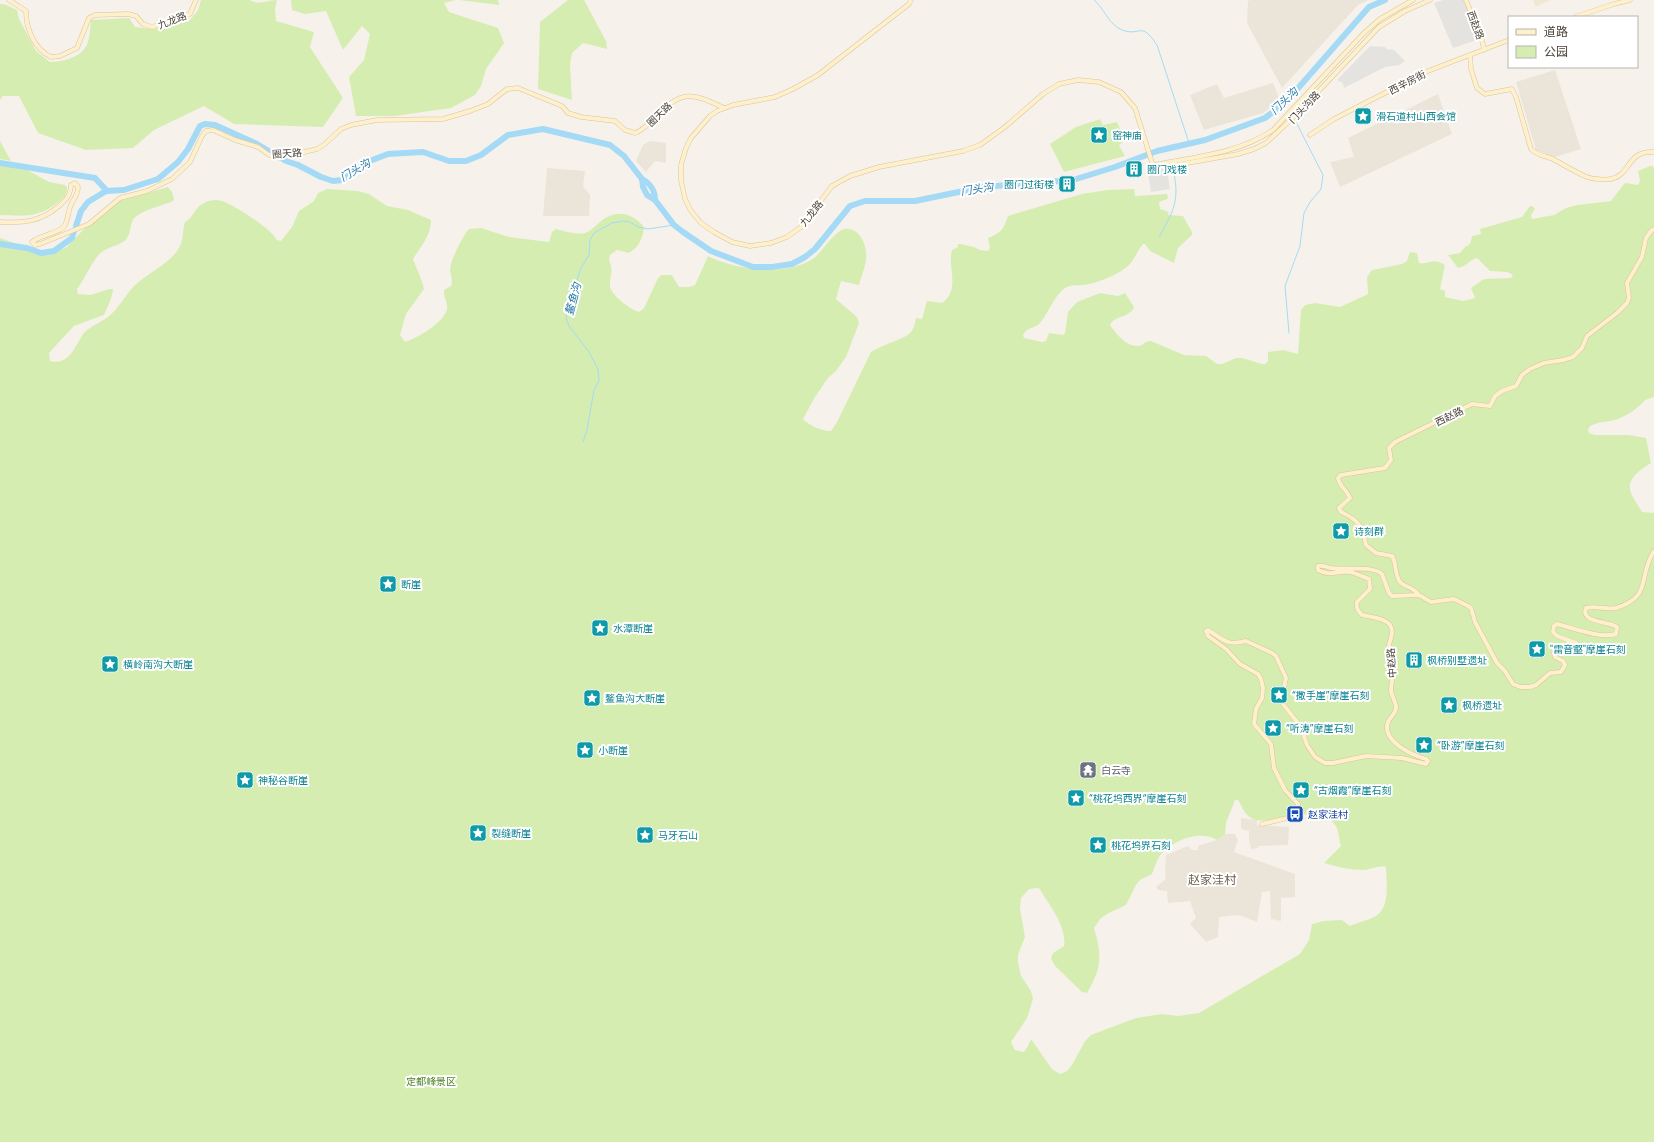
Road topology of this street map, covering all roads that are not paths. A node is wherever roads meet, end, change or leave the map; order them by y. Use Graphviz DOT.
graph roads {
  1 [pos="9,0"];
  2 [pos="196,0"];
  3 [pos="911,0"];
  4 [pos="1413,0"];
  5 [pos="1430,0"];
  6 [pos="1466,0"];
  7 [pos="1630,0"];
  8 [pos="1578,16"];
  9 [pos="1508,40"];
  10 [pos="1484,50"];
  11 [pos="1470,55"];
  12 [pos="725,108"];
  13 [pos="1310,135"];
  14 [pos="1654,152"];
  15 [pos="1153,165"];
  16 [pos="0,222"];
  17 [pos="1654,229"];
  18 [pos="1654,551"];
  19 [pos="1418,595"];
  20 [pos="1262,824"];
  1 -- 2 [label="street, 九龙路"];
  3 -- 12 [label="street, 九龙路"];
  4 -- 15 [label="street, 门头沟路"];
  5 -- 15 [label="street, 门头沟路"];
  6 -- 10 [label="street, 西赵路"];
  7 -- 8 [label="street"];
  9 -- 10 [label="street, 西辛房街"];
  10 -- 11 [label="street, 西辛房街"];
  11 -- 13 [label="street, 西辛房街"];
  11 -- 14 [label="street"];
  12 -- 15 [label="street, 九龙路"];
  12 -- 16 [label="street, 圈天路"];
  17 -- 19 [label="street, 西赵路"];
  18 -- 19 [label="street, 中赵路"];
  19 -- 20 [label="street, 中赵路"];
}
